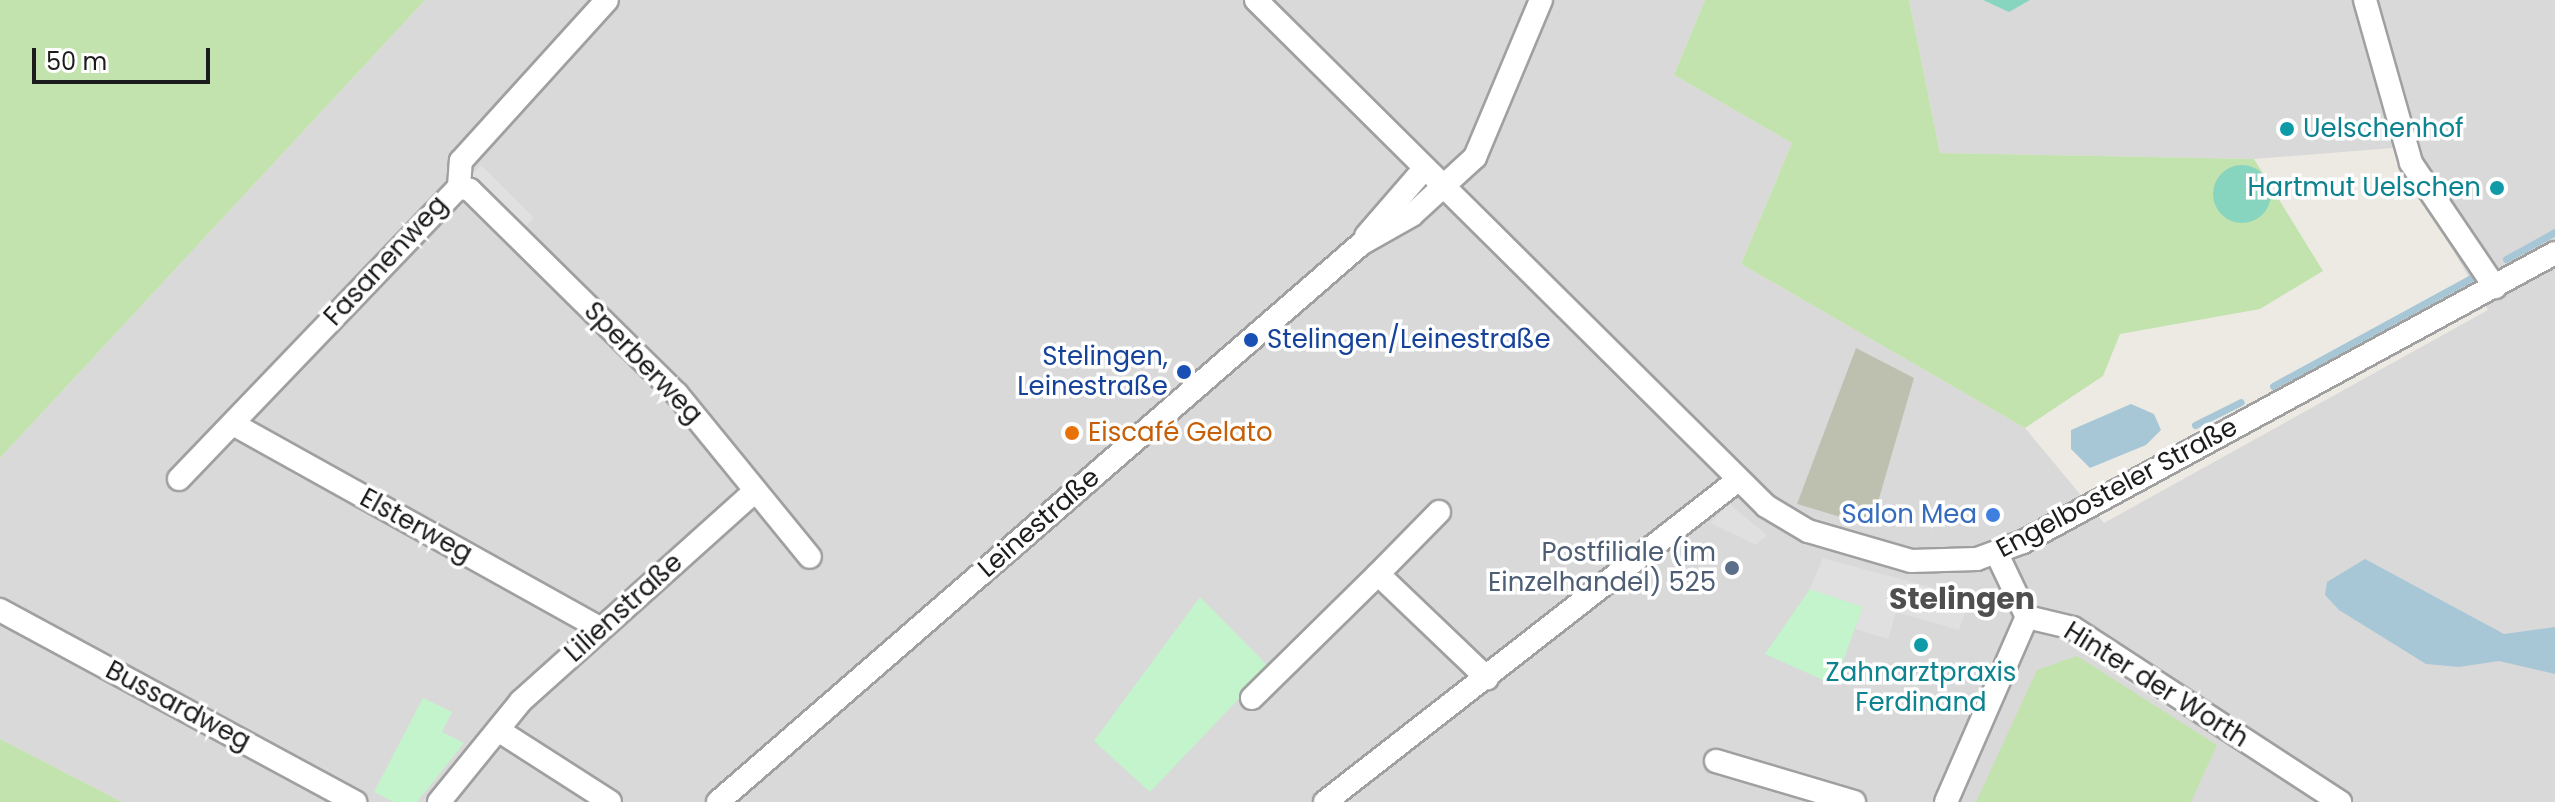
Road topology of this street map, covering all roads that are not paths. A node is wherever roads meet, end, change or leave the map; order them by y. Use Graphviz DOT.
graph roads {
  1 [pos="607,0"];
  2 [pos="1256,0"];
  3 [pos="1541,0"];
  4 [pos="2365,0"];
  5 [pos="1425,168"];
  6 [pos="459,187"];
  7 [pos="1443,187"];
  8 [pos="1361,244"];
  9 [pos="2555,253"];
  10 [pos="2495,287"];
  11 [pos="233,424"];
  12 [pos="179,479"];
  13 [pos="1738,480"];
  14 [pos="755,491"];
  15 [pos="1439,512"];
  16 [pos="1997,554"];
  17 [pos="810,557"];
  18 [pos="1378,574"];
  19 [pos="0,610"];
  20 [pos="2027,617"];
  21 [pos="599,628"];
  22 [pos="1487,678"];
  23 [pos="1252,698"];
  24 [pos="498,730"];
  25 [pos="1716,761"];
  26 [pos="355,802"];
  27 [pos="439,802"];
  28 [pos="610,802"];
  29 [pos="718,802"];
  30 [pos="1325,802"];
  31 [pos="1854,802"];
  32 [pos="1946,802"];
  33 [pos="2340,802"];
  1 -- 6 [label="street, Fasanenweg"];
  2 -- 5 [label="street, Engelbosteler Straße"];
  3 -- 7 [label="street, Leinestraße"];
  4 -- 10 [label="street"];
  5 -- 7 [label="street, Engelbosteler Straße"];
  5 -- 8 [label="street, Leinestraße"];
  6 -- 11 [label="street, Fasanenweg"];
  6 -- 14 [label="street, Sperberweg"];
  7 -- 8 [label="street, Leinestraße"];
  7 -- 13 [label="street, Engelbosteler Straße"];
  8 -- 29 [label="street, Leinestraße"];
  9 -- 10 [label="street, Engelbosteler Straße"];
  10 -- 16 [label="street, Engelbosteler Straße"];
  11 -- 12 [label="street, Fasanenweg"];
  11 -- 21 [label="street, Elsterweg"];
  13 -- 16 [label="street, Engelbosteler Straße"];
  13 -- 22 [label="street"];
  14 -- 17 [label="street, Sperberweg"];
  14 -- 21 [label="street, Lilienstraße"];
  15 -- 18 [label="street"];
  16 -- 20 [label="street"];
  18 -- 22 [label="street"];
  18 -- 23 [label="street"];
  19 -- 26 [label="street, Bussardweg"];
  20 -- 32 [label="street"];
  20 -- 33 [label="street, Hinter der Worth"];
  21 -- 24 [label="street, Lilienstraße"];
  22 -- 30 [label="street"];
  24 -- 27 [label="street, Lilienstraße"];
  24 -- 28 [label="street"];
  25 -- 31 [label="street"];
}
